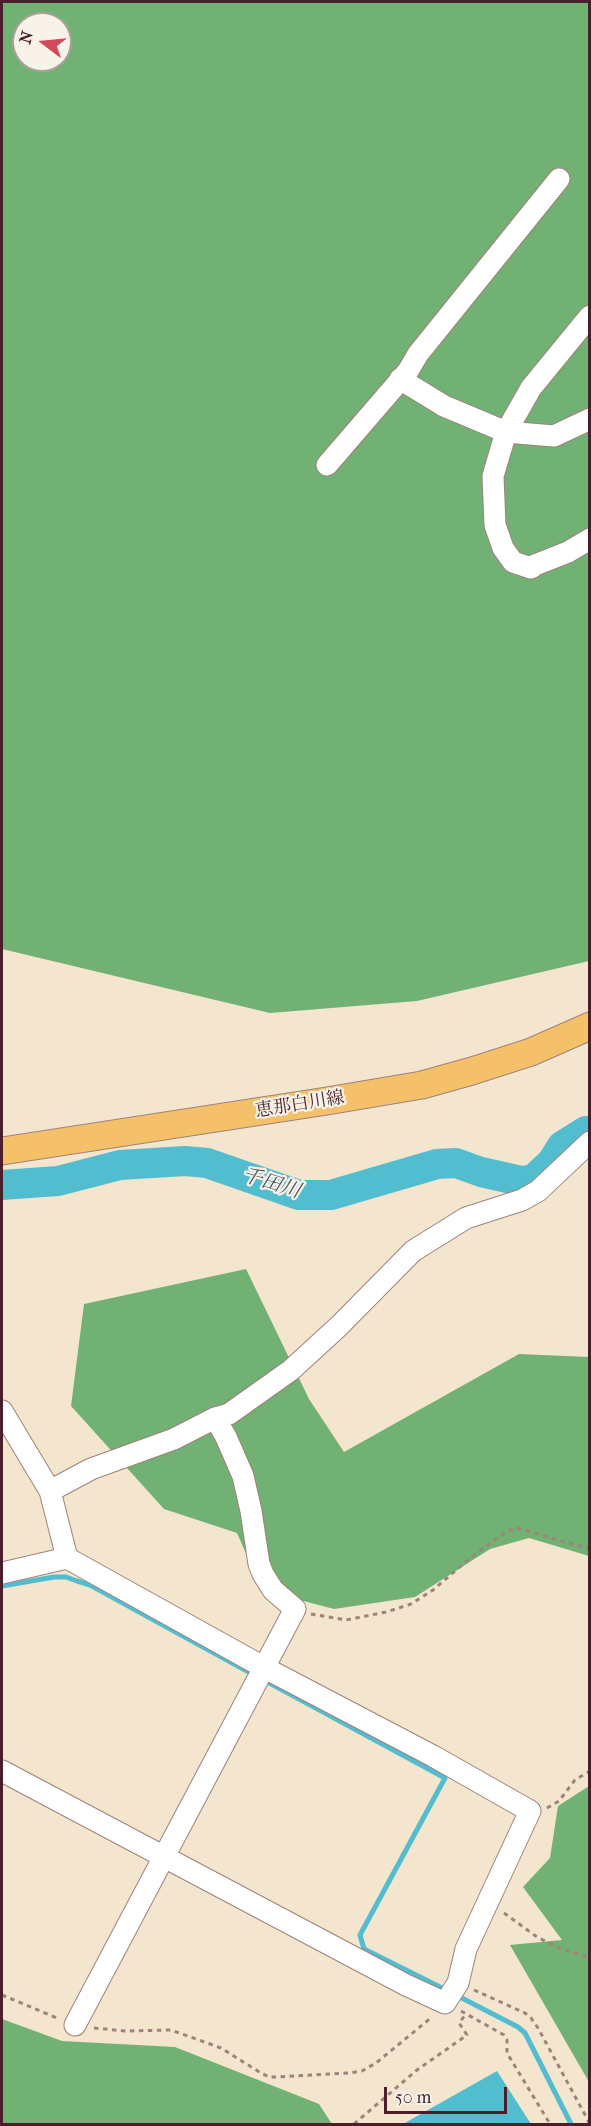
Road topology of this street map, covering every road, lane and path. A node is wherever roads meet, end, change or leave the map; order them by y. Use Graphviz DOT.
graph roads {
  1 [pos="559,179"];
  2 [pos="590,316"];
  3 [pos="400,379"];
  4 [pos="590,419"];
  5 [pos="506,432"];
  6 [pos="327,465"];
  7 [pos="590,539"];
  8 [pos="590,1026"];
  9 [pos="590,1142"];
  10 [pos="2,1151"];
  11 [pos="2,1411"];
  12 [pos="214,1418"];
  13 [pos="50,1491"];
  14 [pos="590,1550"];
  15 [pos="67,1558"];
  16 [pos="2,1573"];
  17 [pos="295,1609"];
  18 [pos="265,1668"];
  19 [pos="2,1771"];
  20 [pos="590,1771"];
  21 [pos="530,1811"];
  22 [pos="164,1856"];
  23 [pos="488,1901"];
  24 [pos="590,1958"];
  25 [pos="458,1983"];
  26 [pos="2,1995"];
  27 [pos="445,2003"];
  28 [pos="466,2014"];
  29 [pos="75,2025"];
  30 [pos="354,2124"];
  31 [pos="550,2124"];
  32 [pos="590,2124"];
  1 -- 3 [label="street"];
  2 -- 5 [label="street"];
  3 -- 5 [label="street"];
  3 -- 6 [label="street"];
  4 -- 5 [label="street"];
  5 -- 7 [label="street"];
  8 -- 10 [label="main road, 恵那白川線"];
  9 -- 12 [label="street"];
  11 -- 13 [label="street"];
  12 -- 13 [label="street"];
  12 -- 17 [label="street"];
  13 -- 15 [label="street"];
  14 -- 17 [label="path"];
  15 -- 16 [label="street"];
  15 -- 18 [label="street"];
  17 -- 18 [label="street"];
  18 -- 21 [label="street"];
  18 -- 22 [label="street"];
  19 -- 22 [label="street"];
  20 -- 21 [label="path"];
  21 -- 23 [label="street"];
  22 -- 27 [label="street"];
  22 -- 29 [label="street"];
  23 -- 24 [label="path"];
  23 -- 25 [label="street"];
  25 -- 27 [label="street"];
  25 -- 32 [label="path"];
  26 -- 29 [label="path"];
  27 -- 28 [label="path"];
  27 -- 29 [label="path"];
  28 -- 30 [label="path"];
  28 -- 31 [label="path"];
}
